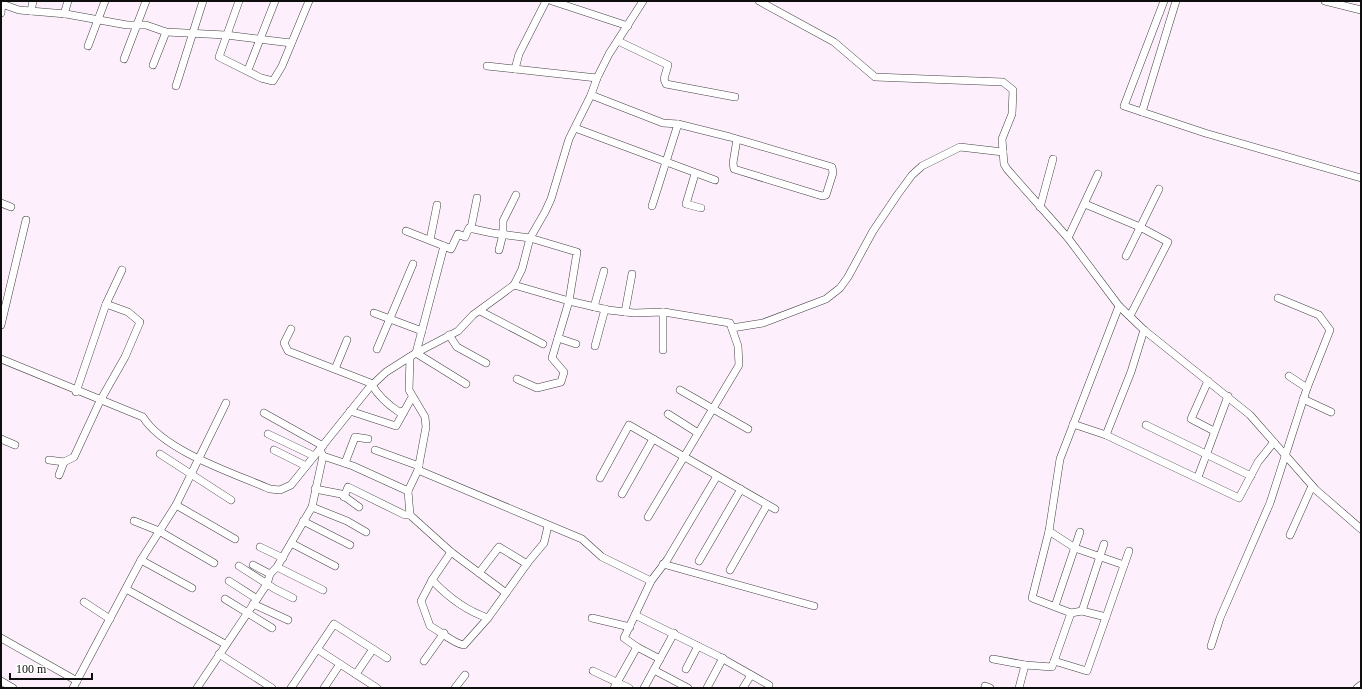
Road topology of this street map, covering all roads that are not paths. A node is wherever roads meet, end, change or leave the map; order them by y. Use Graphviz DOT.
graph roads {
  1 [pos="33,1"];
  2 [pos="68,1"];
  3 [pos="106,1"];
  4 [pos="146,1"];
  5 [pos="203,1"];
  6 [pos="240,1"];
  7 [pos="275,1"];
  8 [pos="309,1"];
  9 [pos="546,1"];
  10 [pos="552,1"];
  11 [pos="643,1"];
  12 [pos="759,1"];
  13 [pos="1164,1"];
  14 [pos="1176,1"];
  15 [pos="1325,1"];
  16 [pos="2,2"];
  17 [pos="1361,10"];
  18 [pos="31,11"];
  19 [pos="1,13"];
  20 [pos="64,14"];
  21 [pos="98,20"];
  22 [pos="136,25"];
  23 [pos="628,26"];
  24 [pos="1154,27"];
  25 [pos="1168,28"];
  26 [pos="166,32"];
  27 [pos="194,33"];
  28 [pos="226,35"];
  29 [pos="259,39"];
  30 [pos="618,41"];
  31 [pos="291,43"];
  32 [pos="88,46"];
  33 [pos="124,59"];
  34 [pos="153,65"];
  35 [pos="487,66"];
  36 [pos="516,69"];
  37 [pos="248,70"];
  38 [pos="597,78"];
  39 [pos="176,86"];
  40 [pos="591,95"];
  41 [pos="735,97"];
  42 [pos="1142,112"];
  43 [pos="678,124"];
  44 [pos="575,128"];
  45 [pos="737,139"];
  46 [pos="1003,152"];
  47 [pos="1053,159"];
  48 [pos="666,163"];
  49 [pos="695,174"];
  50 [pos="1098,174"];
  51 [pos="1361,178"];
  52 [pos="716,180"];
  53 [pos="1159,189"];
  54 [pos="516,196"];
  55 [pos="477,198"];
  56 [pos="1,203"];
  57 [pos="1085,204"];
  58 [pos="437,205"];
  59 [pos="652,206"];
  60 [pos="1040,206"];
  61 [pos="11,208"];
  62 [pos="701,208"];
  63 [pos="26,220"];
  64 [pos="1140,227"];
  65 [pos="471,228"];
  66 [pos="406,231"];
  67 [pos="503,234"];
  68 [pos="530,238"];
  69 [pos="1068,238"];
  70 [pos="430,240"];
  71 [pos="444,246"];
  72 [pos="498,250"];
  73 [pos="1126,256"];
  74 [pos="413,264"];
  75 [pos="122,270"];
  76 [pos="604,271"];
  77 [pos="632,274"];
  78 [pos="514,285"];
  79 [pos="1278,298"];
  80 [pos="569,301"];
  81 [pos="106,304"];
  82 [pos="1119,306"];
  83 [pos="594,307"];
  84 [pos="605,309"];
  85 [pos="480,311"];
  86 [pos="625,312"];
  87 [pos="662,312"];
  88 [pos="374,313"];
  89 [pos="1130,316"];
  90 [pos="389,317"];
  91 [pos="1,325"];
  92 [pos="732,328"];
  93 [pos="291,329"];
  94 [pos="1144,330"];
  95 [pos="422,331"];
  96 [pos="449,335"];
  97 [pos="558,338"];
  98 [pos="347,340"];
  99 [pos="542,344"];
  100 [pos="576,344"];
  101 [pos="595,346"];
  102 [pos="376,349"];
  103 [pos="663,350"];
  104 [pos="413,355"];
  105 [pos="1,359"];
  106 [pos="486,363"];
  107 [pos="335,369"];
  108 [pos="1289,376"];
  109 [pos="517,379"];
  110 [pos="1208,381"];
  111 [pos="466,384"];
  112 [pos="372,385"];
  113 [pos="1307,388"];
  114 [pos="680,390"];
  115 [pos="76,392"];
  116 [pos="1228,396"];
  117 [pos="414,398"];
  118 [pos="1304,399"];
  119 [pos="100,401"];
  120 [pos="226,402"];
  121 [pos="713,408"];
  122 [pos="350,411"];
  123 [pos="404,411"];
  124 [pos="1331,412"];
  125 [pos="264,414"];
  126 [pos="668,414"];
  127 [pos="1074,424"];
  128 [pos="1146,425"];
  129 [pos="748,429"];
  130 [pos="1214,431"];
  131 [pos="698,433"];
  132 [pos="268,434"];
  133 [pos="1106,435"];
  134 [pos="1,439"];
  135 [pos="368,439"];
  136 [pos="653,439"];
  137 [pos="1274,442"];
  138 [pos="15,445"];
  139 [pos="274,450"];
  140 [pos="322,450"];
  141 [pos="375,450"];
  142 [pos="160,454"];
  143 [pos="1206,454"];
  144 [pos="314,456"];
  145 [pos="683,456"];
  146 [pos="1286,457"];
  147 [pos="198,458"];
  148 [pos="49,460"];
  149 [pos="64,462"];
  150 [pos="345,463"];
  151 [pos="306,466"];
  152 [pos="418,468"];
  153 [pos="190,473"];
  154 [pos="59,475"];
  155 [pos="717,476"];
  156 [pos="1251,476"];
  157 [pos="1198,477"];
  158 [pos="600,478"];
  159 [pos="1312,486"];
  160 [pos="315,489"];
  161 [pos="741,489"];
  162 [pos="408,491"];
  163 [pos="622,494"];
  164 [pos="344,497"];
  165 [pos="232,500"];
  166 [pos="176,505"];
  167 [pos="767,505"];
  168 [pos="312,507"];
  169 [pos="359,507"];
  170 [pos="775,509"];
  171 [pos="410,515"];
  172 [pos="648,517"];
  173 [pos="134,520"];
  174 [pos="303,521"];
  175 [pos="548,526"];
  176 [pos="1361,529"];
  177 [pos="159,531"];
  178 [pos="1050,531"];
  179 [pos="366,532"];
  180 [pos="1080,532"];
  181 [pos="1290,535"];
  182 [pos="235,538"];
  183 [pos="291,543"];
  184 [pos="1104,544"];
  185 [pos="350,545"];
  186 [pos="260,547"];
  187 [pos="1075,548"];
  188 [pos="1129,551"];
  189 [pos="451,552"];
  190 [pos="1100,557"];
  191 [pos="283,558"];
  192 [pos="141,560"];
  193 [pos="699,561"];
  194 [pos="214,563"];
  195 [pos="527,564"];
  196 [pos="664,564"];
  197 [pos="253,565"];
  198 [pos="1124,565"];
  199 [pos="239,566"];
  200 [pos="335,566"];
  201 [pos="278,567"];
  202 [pos="730,570"];
  203 [pos="479,573"];
  204 [pos="270,574"];
  205 [pos="432,580"];
  206 [pos="229,581"];
  207 [pos="651,581"];
  208 [pos="267,584"];
  209 [pos="192,588"];
  210 [pos="126,589"];
  211 [pos="323,590"];
  212 [pos="506,593"];
  213 [pos="293,598"];
  214 [pos="224,599"];
  215 [pos="255,601"];
  216 [pos="84,602"];
  217 [pos="814,606"];
  218 [pos="1054,606"];
  219 [pos="1082,611"];
  220 [pos="247,613"];
  221 [pos="1071,613"];
  222 [pos="636,615"];
  223 [pos="1106,617"];
  224 [pos="488,618"];
  225 [pos="592,618"];
  226 [pos="110,619"];
  227 [pos="288,620"];
  228 [pos="630,627"];
  229 [pos="272,628"];
  230 [pos="444,633"];
  231 [pos="674,633"];
  232 [pos="1,638"];
  233 [pos="225,644"];
  234 [pos="698,646"];
  235 [pos="1211,646"];
  236 [pos="637,647"];
  237 [pos="317,648"];
  238 [pos="372,649"];
  239 [pos="219,654"];
  240 [pos="387,658"];
  241 [pos="723,658"];
  242 [pos="660,659"];
  243 [pos="993,660"];
  244 [pos="424,661"];
  245 [pos="1054,661"];
  246 [pos="340,664"];
  247 [pos="1025,665"];
  248 [pos="686,669"];
  249 [pos="654,670"];
  250 [pos="593,671"];
  251 [pos="356,674"];
  252 [pos="465,675"];
  253 [pos="751,675"];
  254 [pos="77,680"];
  255 [pos="1,682"];
  256 [pos="615,685"];
  257 [pos="769,685"];
  258 [pos="1361,685"];
  259 [pos="13,688"];
  260 [pos="73,688"];
  261 [pos="197,688"];
  262 [pos="272,688"];
  263 [pos="291,688"];
  264 [pos="324,688"];
  265 [pos="377,688"];
  266 [pos="455,688"];
  267 [pos="629,688"];
  268 [pos="644,688"];
  269 [pos="688,688"];
  270 [pos="707,688"];
  271 [pos="743,688"];
  272 [pos="1019,688"];
  273 [pos="1357,688"];
  1 -- 18 [label="street"];
  2 -- 20 [label="street"];
  3 -- 21 [label="street"];
  4 -- 22 [label="street"];
  5 -- 27 [label="street"];
  6 -- 28 [label="street"];
  7 -- 29 [label="street"];
  8 -- 31 [label="street"];
  9 -- 36 [label="street"];
  10 -- 23 [label="street"];
  11 -- 23 [label="street"];
  12 -- 46 [label="street"];
  13 -- 24 [label="street"];
  14 -- 25 [label="street"];
  15 -- 17 [label="street"];
  16 -- 18 [label="street"];
  16 -- 19 [label="street"];
  18 -- 20 [label="street"];
  20 -- 21 [label="street"];
  21 -- 22 [label="street"];
  21 -- 32 [label="street"];
  22 -- 26 [label="street"];
  22 -- 33 [label="street"];
  23 -- 30 [label="street"];
  24 -- 25 [label="street"];
  24 -- 42 [label="street"];
  25 -- 42 [label="street"];
  26 -- 27 [label="street"];
  26 -- 34 [label="street"];
  27 -- 28 [label="street"];
  27 -- 39 [label="street"];
  28 -- 29 [label="street"];
  28 -- 37 [label="street"];
  29 -- 31 [label="street"];
  29 -- 37 [label="street"];
  30 -- 38 [label="street"];
  30 -- 41 [label="street"];
  31 -- 37 [label="street"];
  35 -- 36 [label="street"];
  36 -- 38 [label="street"];
  38 -- 40 [label="street"];
  40 -- 43 [label="street"];
  40 -- 44 [label="street"];
  42 -- 51 [label="street"];
  43 -- 45 [label="street"];
  43 -- 48 [label="street"];
  44 -- 48 [label="street"];
  44 -- 68 [label="street"];
  45 -- 45 [label="street"];
  46 -- 60 [label="street"];
  46 -- 92 [label="street"];
  47 -- 60 [label="street"];
  48 -- 49 [label="street"];
  48 -- 59 [label="street"];
  49 -- 52 [label="street"];
  49 -- 62 [label="street"];
  50 -- 57 [label="street"];
  53 -- 64 [label="street"];
  54 -- 67 [label="street"];
  55 -- 65 [label="street"];
  56 -- 61 [label="street"];
  57 -- 64 [label="street"];
  57 -- 69 [label="street"];
  58 -- 70 [label="street"];
  60 -- 69 [label="street"];
  63 -- 91 [label="street"];
  64 -- 73 [label="street"];
  64 -- 89 [label="street"];
  65 -- 67 [label="street"];
  65 -- 71 [label="street"];
  66 -- 70 [label="street"];
  67 -- 68 [label="street"];
  67 -- 72 [label="street"];
  68 -- 78 [label="street"];
  68 -- 80 [label="street"];
  69 -- 82 [label="street"];
  70 -- 71 [label="street"];
  71 -- 95 [label="street"];
  74 -- 90 [label="street"];
  75 -- 81 [label="street"];
  76 -- 83 [label="street"];
  77 -- 86 [label="street"];
  78 -- 80 [label="street"];
  78 -- 85 [label="street"];
  79 -- 113 [label="street"];
  80 -- 83 [label="street"];
  80 -- 97 [label="street"];
  81 -- 115 [label="street"];
  81 -- 119 [label="street"];
  82 -- 89 [label="street"];
  82 -- 127 [label="street"];
  83 -- 84 [label="street"];
  84 -- 86 [label="street"];
  84 -- 101 [label="street"];
  85 -- 96 [label="street"];
  85 -- 99 [label="street"];
  86 -- 87 [label="street"];
  87 -- 92 [label="street"];
  87 -- 103 [label="street"];
  88 -- 90 [label="street"];
  89 -- 94 [label="street"];
  90 -- 95 [label="street"];
  90 -- 102 [label="street"];
  92 -- 121 [label="street"];
  93 -- 107 [label="street"];
  94 -- 110 [label="street"];
  94 -- 133 [label="street"];
  95 -- 104 [label="street"];
  96 -- 104 [label="street"];
  96 -- 106 [label="street"];
  97 -- 100 [label="street"];
  97 -- 109 [label="street"];
  98 -- 107 [label="street"];
  104 -- 111 [label="street"];
  104 -- 112 [label="street"];
  104 -- 117 [label="street"];
  105 -- 115 [label="street"];
  107 -- 112 [label="street"];
  108 -- 113 [label="street"];
  110 -- 116 [label="street"];
  110 -- 130 [label="street"];
  112 -- 122 [label="street"];
  112 -- 123 [label="street"];
  113 -- 118 [label="street"];
  114 -- 121 [label="street"];
  115 -- 119 [label="street"];
  116 -- 130 [label="street"];
  116 -- 137 [label="street"];
  117 -- 123 [label="street"];
  117 -- 152 [label="street"];
  118 -- 124 [label="street"];
  118 -- 146 [label="street"];
  119 -- 147 [label="street"];
  119 -- 149 [label="street"];
  120 -- 147 [label="street"];
  121 -- 129 [label="street"];
  121 -- 131 [label="street"];
  122 -- 123 [label="street"];
  122 -- 140 [label="street"];
  125 -- 140 [label="street"];
  126 -- 131 [label="street"];
  127 -- 133 [label="street"];
  127 -- 178 [label="street"];
  128 -- 143 [label="street"];
  130 -- 143 [label="street"];
  131 -- 145 [label="street"];
  132 -- 144 [label="street"];
  133 -- 157 [label="street"];
  134 -- 138 [label="street"];
  135 -- 150 [label="street"];
  136 -- 145 [label="street"];
  136 -- 158 [label="street"];
  136 -- 163 [label="street"];
  137 -- 146 [label="street"];
  137 -- 156 [label="street"];
  139 -- 151 [label="street"];
  140 -- 144 [label="street"];
  140 -- 150 [label="street"];
  140 -- 160 [label="street"];
  141 -- 152 [label="street"];
  142 -- 153 [label="street"];
  143 -- 156 [label="street"];
  143 -- 157 [label="street"];
  144 -- 151 [label="street"];
  145 -- 155 [label="street"];
  145 -- 172 [label="street"];
  146 -- 159 [label="street"];
  146 -- 235 [label="street"];
  147 -- 151 [label="street"];
  147 -- 153 [label="street"];
  148 -- 149 [label="street"];
  149 -- 154 [label="street"];
  150 -- 162 [label="street"];
  152 -- 162 [label="street"];
  152 -- 175 [label="street"];
  153 -- 165 [label="street"];
  153 -- 166 [label="street"];
  155 -- 161 [label="street"];
  155 -- 196 [label="street"];
  156 -- 157 [label="street"];
  159 -- 176 [label="street"];
  159 -- 181 [label="street"];
  160 -- 164 [label="street"];
  160 -- 168 [label="street"];
  161 -- 167 [label="street"];
  161 -- 193 [label="street"];
  162 -- 171 [label="street"];
  164 -- 169 [label="street"];
  164 -- 171 [label="street"];
  166 -- 177 [label="street"];
  166 -- 182 [label="street"];
  167 -- 170 [label="street"];
  167 -- 202 [label="street"];
  168 -- 174 [label="street"];
  168 -- 179 [label="street"];
  171 -- 189 [label="street"];
  173 -- 177 [label="street"];
  174 -- 183 [label="street"];
  174 -- 185 [label="street"];
  175 -- 195 [label="street"];
  175 -- 207 [label="street"];
  177 -- 192 [label="street"];
  177 -- 194 [label="street"];
  178 -- 187 [label="street"];
  178 -- 218 [label="street"];
  180 -- 187 [label="street"];
  183 -- 191 [label="street"];
  183 -- 200 [label="street"];
  184 -- 190 [label="street"];
  186 -- 191 [label="street"];
  187 -- 190 [label="street"];
  187 -- 218 [label="street"];
  188 -- 198 [label="street"];
  189 -- 203 [label="street"];
  189 -- 205 [label="street"];
  190 -- 198 [label="street"];
  190 -- 219 [label="street"];
  191 -- 201 [label="street"];
  192 -- 209 [label="street"];
  192 -- 210 [label="street"];
  195 -- 203 [label="street"];
  195 -- 212 [label="street"];
  196 -- 207 [label="street"];
  196 -- 217 [label="street"];
  197 -- 204 [label="street"];
  198 -- 223 [label="street"];
  199 -- 208 [label="street"];
  201 -- 204 [label="street"];
  201 -- 211 [label="street"];
  203 -- 212 [label="street"];
  204 -- 208 [label="street"];
  205 -- 224 [label="street"];
  205 -- 230 [label="street"];
  206 -- 215 [label="street"];
  207 -- 222 [label="street"];
  208 -- 213 [label="street"];
  208 -- 215 [label="street"];
  210 -- 226 [label="street"];
  210 -- 233 [label="street"];
  212 -- 224 [label="street"];
  214 -- 220 [label="street"];
  215 -- 220 [label="street"];
  215 -- 227 [label="street"];
  216 -- 226 [label="street"];
  218 -- 221 [label="street"];
  219 -- 221 [label="street"];
  219 -- 223 [label="street"];
  220 -- 229 [label="street"];
  220 -- 233 [label="street"];
  221 -- 245 [label="street"];
  222 -- 228 [label="street"];
  222 -- 231 [label="street"];
  223 -- 245 [label="street"];
  224 -- 230 [label="street"];
  225 -- 228 [label="street"];
  226 -- 254 [label="street"];
  228 -- 236 [label="street"];
  230 -- 244 [label="street"];
  231 -- 234 [label="street"];
  231 -- 242 [label="street"];
  232 -- 254 [label="street"];
  233 -- 239 [label="street"];
  234 -- 241 [label="street"];
  234 -- 248 [label="street"];
  236 -- 242 [label="street"];
  236 -- 256 [label="street"];
  237 -- 238 [label="street"];
  237 -- 246 [label="street"];
  237 -- 263 [label="street"];
  238 -- 240 [label="street"];
  238 -- 251 [label="street"];
  239 -- 261 [label="street"];
  239 -- 262 [label="street"];
  241 -- 253 [label="street"];
  241 -- 270 [label="street"];
  242 -- 249 [label="street"];
  243 -- 247 [label="street"];
  245 -- 247 [label="street"];
  246 -- 251 [label="street"];
  246 -- 264 [label="street"];
  247 -- 272 [label="street"];
  249 -- 268 [label="street"];
  249 -- 269 [label="street"];
  250 -- 256 [label="street"];
  251 -- 265 [label="street"];
  252 -- 266 [label="street"];
  253 -- 257 [label="street"];
  253 -- 271 [label="street"];
  254 -- 260 [label="street"];
  255 -- 259 [label="street"];
  256 -- 267 [label="street"];
  258 -- 273 [label="street"];
}
